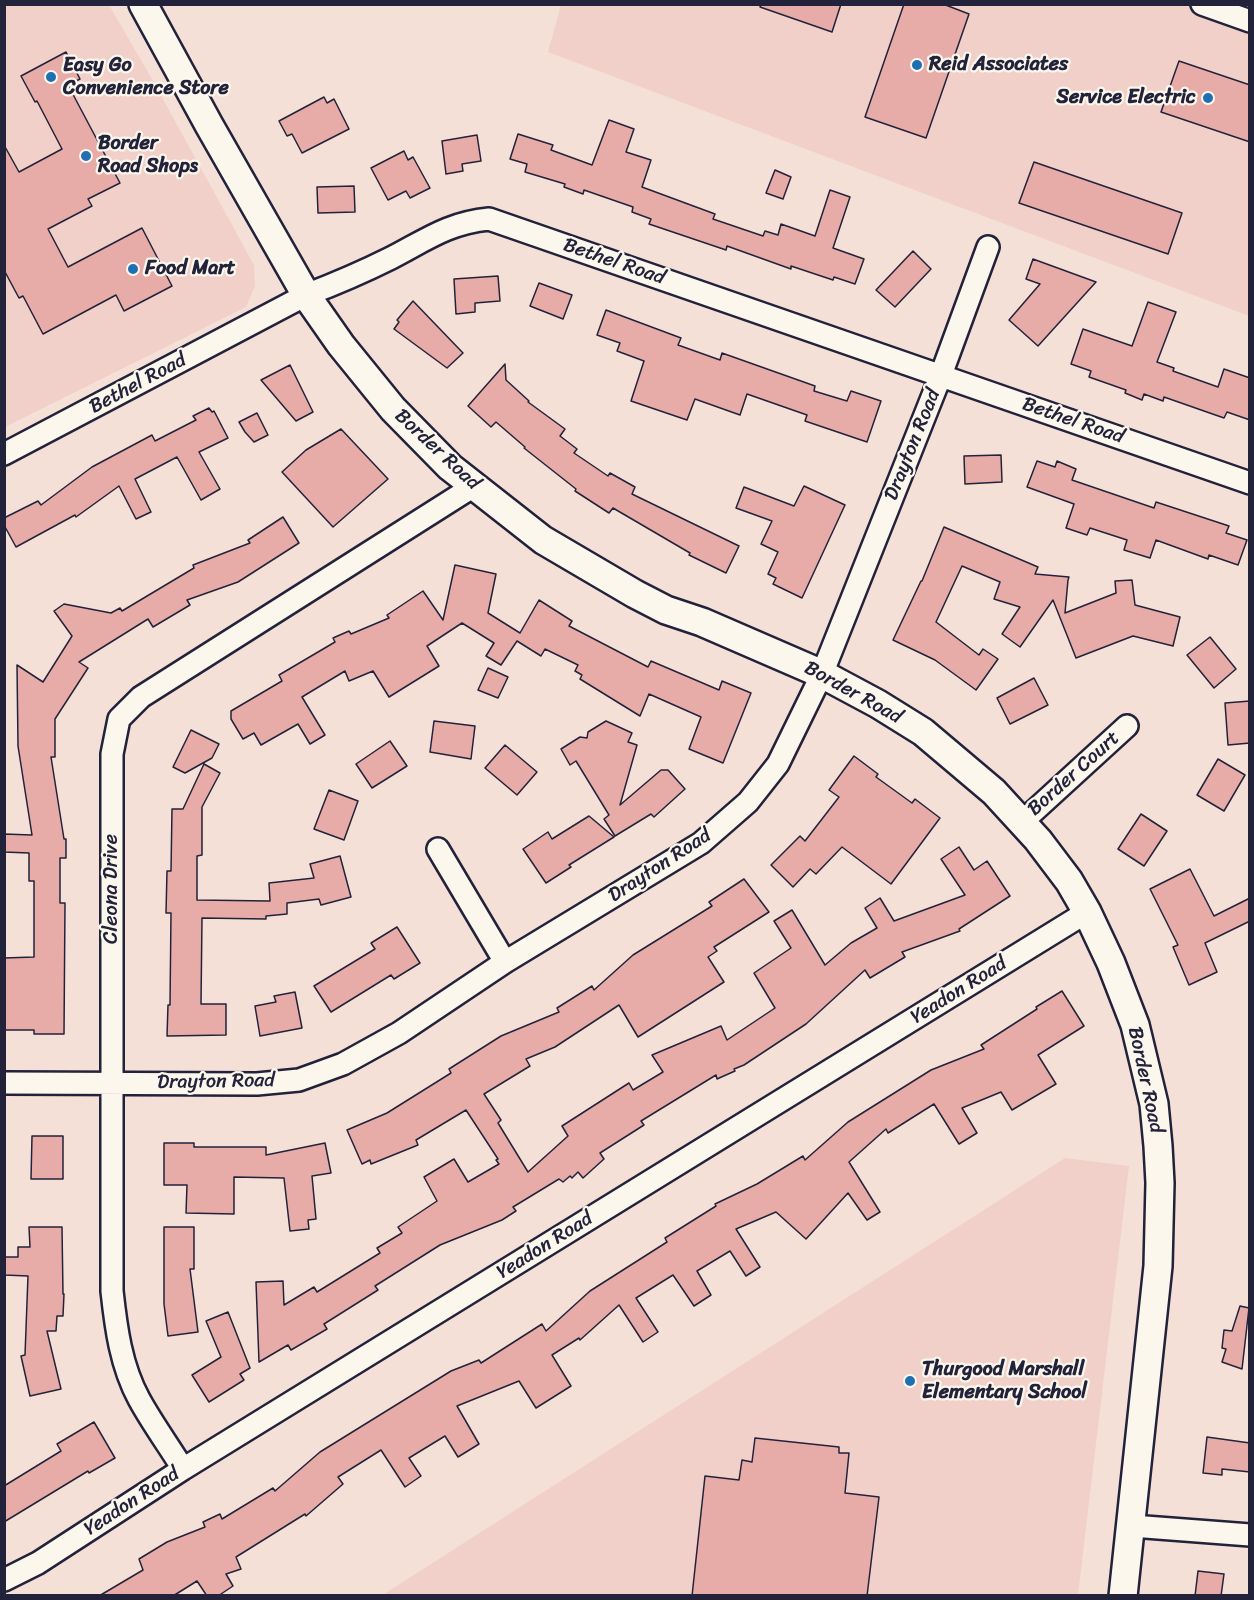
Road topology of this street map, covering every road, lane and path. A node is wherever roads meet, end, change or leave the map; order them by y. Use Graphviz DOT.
graph roads {
  1 [pos="143,4"];
  2 [pos="1202,4"];
  3 [pos="1250,21"];
  4 [pos="988,247"];
  5 [pos="306,295"];
  6 [pos="941,375"];
  7 [pos="4,454"];
  8 [pos="1250,483"];
  9 [pos="474,486"];
  10 [pos="822,674"];
  11 [pos="1126,726"];
  12 [pos="1022,822"];
  13 [pos="438,849"];
  14 [pos="1087,912"];
  15 [pos="505,962"];
  16 [pos="4,1083"];
  17 [pos="112,1083"];
  18 [pos="183,1469"];
  19 [pos="1132,1526"];
  20 [pos="1250,1535"];
  21 [pos="4,1580"];
  22 [pos="1123,1596"];
  1 -- 5 [label="street, Border Road"];
  2 -- 3 [label="street"];
  4 -- 6 [label="street, Drayton Road"];
  5 -- 6 [label="street, Bethel Road"];
  5 -- 7 [label="street, Bethel Road"];
  5 -- 9 [label="street, Border Road"];
  6 -- 8 [label="street, Bethel Road"];
  6 -- 10 [label="street, Drayton Road"];
  9 -- 10 [label="street, Border Road"];
  9 -- 17 [label="street, Cleona Drive"];
  10 -- 12 [label="street, Border Road"];
  10 -- 15 [label="street, Drayton Road"];
  11 -- 12 [label="street, Border Court"];
  12 -- 14 [label="street, Border Road"];
  13 -- 15 [label="street"];
  14 -- 18 [label="street, Yeadon Road"];
  14 -- 19 [label="street, Border Road"];
  15 -- 17 [label="street, Drayton Road"];
  16 -- 17 [label="street, Drayton Road"];
  17 -- 18 [label="street, Cleona Drive"];
  18 -- 21 [label="street, Yeadon Road"];
  19 -- 20 [label="street"];
  19 -- 22 [label="street, Border Road"];
}
